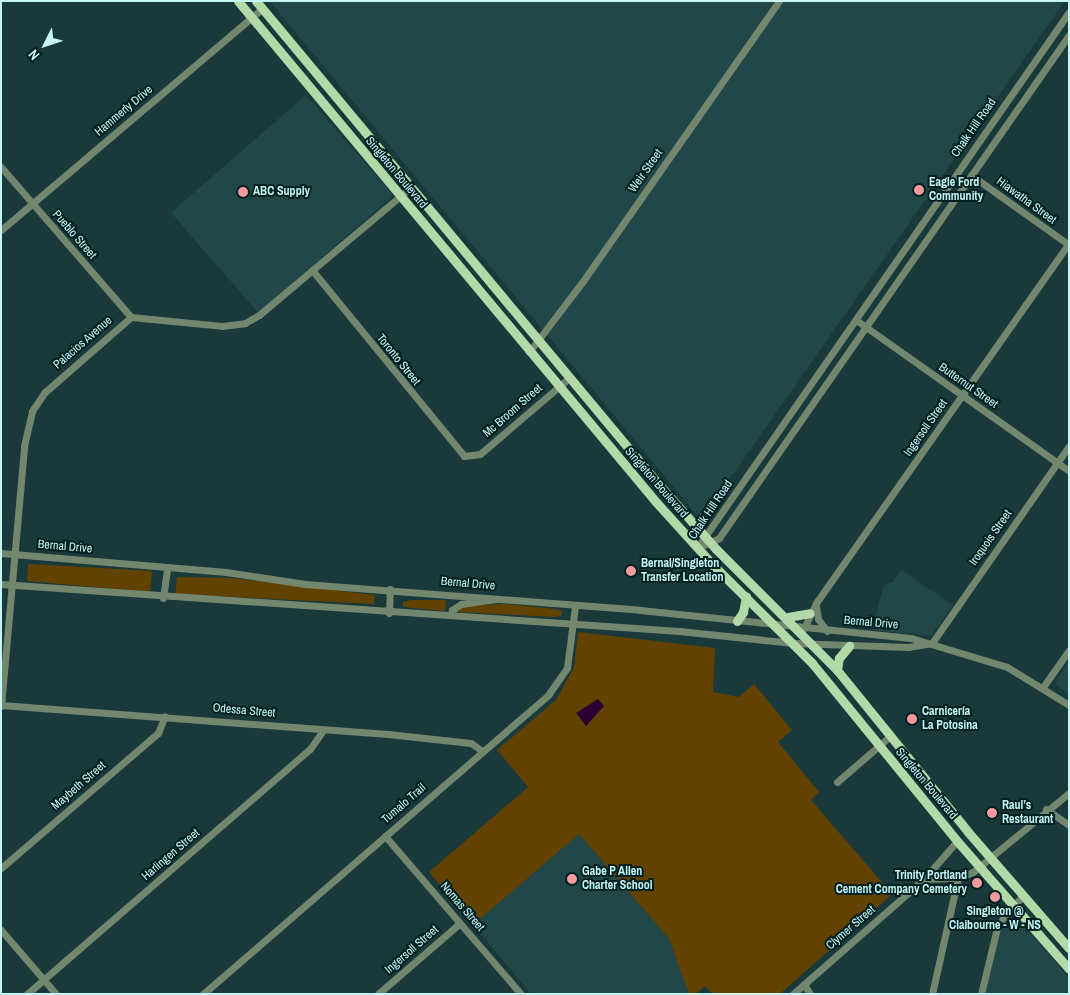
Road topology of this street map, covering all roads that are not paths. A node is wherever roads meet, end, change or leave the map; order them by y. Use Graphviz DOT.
graph roads {
  1 [pos="238,1"];
  2 [pos="256,1"];
  3 [pos="779,1"];
  4 [pos="262,9"];
  5 [pos="1068,14"];
  6 [pos="251,18"];
  7 [pos="1069,35"];
  8 [pos="1018,84"];
  9 [pos="1029,92"];
  10 [pos="371,140"];
  11 [pos="360,149"];
  12 [pos="1,167"];
  13 [pos="971,175"];
  14 [pos="410,188"];
  15 [pos="399,196"];
  16 [pos="940,196"];
  17 [pos="33,204"];
  18 [pos="950,204"];
  19 [pos="926,217"];
  20 [pos="936,225"];
  21 [pos="1,230"];
  22 [pos="1068,244"];
  23 [pos="312,270"];
  24 [pos="131,317"];
  25 [pos="856,320"];
  26 [pos="866,328"];
  27 [pos="539,342"];
  28 [pos="529,352"];
  29 [pos="570,378"];
  30 [pos="558,387"];
  31 [pos="962,396"];
  32 [pos="1069,446"];
  33 [pos="470,458"];
  34 [pos="1057,462"];
  35 [pos="1069,471"];
  36 [pos="708,540"];
  37 [pos="697,548"];
  38 [pos="1,554"];
  39 [pos="16,555"];
  40 [pos="167,568"];
  41 [pos="1,584"];
  42 [pos="14,585"];
  43 [pos="390,589"];
  44 [pos="746,596"];
  45 [pos="163,598"];
  46 [pos="501,598"];
  47 [pos="816,603"];
  48 [pos="575,606"];
  49 [pos="389,613"];
  50 [pos="810,614"];
  51 [pos="451,615"];
  52 [pos="788,617"];
  53 [pos="737,621"];
  54 [pos="572,625"];
  55 [pos="777,625"];
  56 [pos="801,628"];
  57 [pos="827,630"];
  58 [pos="793,643"];
  59 [pos="814,644"];
  60 [pos="932,644"];
  61 [pos="850,646"];
  62 [pos="1069,650"];
  63 [pos="837,670"];
  64 [pos="1043,687"];
  65 [pos="1,705"];
  66 [pos="1069,705"];
  67 [pos="164,716"];
  68 [pos="324,729"];
  69 [pos="889,737"];
  70 [pos="878,746"];
  71 [pos="482,751"];
  72 [pos="837,782"];
  73 [pos="1069,793"];
  74 [pos="1046,809"];
  75 [pos="1069,825"];
  76 [pos="385,836"];
  77 [pos="957,841"];
  78 [pos="990,858"];
  79 [pos="979,867"];
  80 [pos="1,868"];
  81 [pos="958,878"];
  82 [pos="924,879"];
  83 [pos="1023,896"];
  84 [pos="1013,905"];
  85 [pos="460,923"];
  86 [pos="1,930"];
  87 [pos="1069,948"];
  88 [pos="1069,969"];
  89 [pos="44,979"];
  90 [pos="804,984"];
  91 [pos="27,994"];
  92 [pos="56,994"];
  93 [pos="203,994"];
  94 [pos="378,994"];
  95 [pos="521,994"];
  96 [pos="793,994"];
  97 [pos="810,994"];
  98 [pos="932,994"];
  99 [pos="981,994"];
  1 -- 6 [label="main road, Singleton Boulevard"];
  2 -- 4 [label="main road, Singleton Boulevard"];
  3 -- 27 [label="street, Weir Street"];
  4 -- 6 [label="street, Hammerly Drive"];
  4 -- 10 [label="main road, Singleton Boulevard"];
  5 -- 8 [label="street, Chalk Hill Road"];
  6 -- 11 [label="main road, Singleton Boulevard"];
  6 -- 17 [label="street, Hammerly Drive"];
  7 -- 9 [label="street, Chalk Hill Road"];
  8 -- 9 [label="street"];
  8 -- 16 [label="street, Chalk Hill Road"];
  9 -- 13 [label="street, Chalk Hill Road"];
  10 -- 11 [label="main road"];
  10 -- 14 [label="main road, Singleton Boulevard"];
  11 -- 15 [label="main road, Singleton Boulevard"];
  12 -- 17 [label="street, Pueblo Street"];
  13 -- 18 [label="street, Chalk Hill Road"];
  13 -- 22 [label="street, Hiawatha Street"];
  14 -- 15 [label="street, Palacios Avenue"];
  14 -- 27 [label="main road, Singleton Boulevard"];
  15 -- 23 [label="street, Palacios Avenue"];
  15 -- 28 [label="main road, Singleton Boulevard"];
  16 -- 18 [label="street"];
  16 -- 19 [label="street, Chalk Hill Road"];
  17 -- 21 [label="street, Hammerly Drive"];
  17 -- 24 [label="street, Pueblo Street"];
  18 -- 20 [label="street, Chalk Hill Road"];
  19 -- 20 [label="street"];
  19 -- 25 [label="street, Chalk Hill Road"];
  20 -- 26 [label="street, Chalk Hill Road"];
  22 -- 31 [label="street, Ingersoll Street"];
  23 -- 24 [label="street, Palacios Avenue"];
  23 -- 33 [label="street, Toronto Street"];
  24 -- 39 [label="street, Palacios Avenue"];
  25 -- 26 [label="street, Butternut Street"];
  25 -- 36 [label="street, Chalk Hill Road"];
  26 -- 31 [label="street, Butternut Street"];
  26 -- 36 [label="street, Chalk Hill Road"];
  27 -- 28 [label="street, Weir Street"];
  27 -- 29 [label="main road, Singleton Boulevard"];
  28 -- 30 [label="main road, Singleton Boulevard"];
  29 -- 30 [label="street, Mc Broom Street"];
  29 -- 36 [label="main road, Singleton Boulevard"];
  30 -- 33 [label="street, Mc Broom Street"];
  30 -- 37 [label="main road, Singleton Boulevard"];
  31 -- 34 [label="street, Butternut Street"];
  31 -- 47 [label="street, Ingersoll Street"];
  32 -- 34 [label="street, Iroquois Street"];
  34 -- 35 [label="street, Butternut Street"];
  34 -- 60 [label="street, Iroquois Street"];
  36 -- 37 [label="street, Chalk Hill Road"];
  36 -- 52 [label="main road, Singleton Boulevard"];
  37 -- 44 [label="main road, Singleton Boulevard"];
  38 -- 39 [label="street, Bernal Drive"];
  39 -- 40 [label="street, Bernal Drive"];
  39 -- 42 [label="street, Palacios Avenue"];
  40 -- 43 [label="street, Bernal Drive"];
  40 -- 45 [label="street"];
  41 -- 42 [label="street, Bernal Drive"];
  42 -- 45 [label="street, Bernal Drive"];
  42 -- 65 [label="street, Palacios Avenue"];
  43 -- 46 [label="street, Bernal Drive"];
  43 -- 49 [label="street"];
  44 -- 53 [label="main road"];
  44 -- 55 [label="main road, Singleton Boulevard"];
  45 -- 49 [label="street, Bernal Drive"];
  46 -- 48 [label="street, Bernal Drive"];
  46 -- 51 [label="street"];
  47 -- 50 [label="street, Ingersoll Street"];
  47 -- 57 [label="street"];
  48 -- 53 [label="street, Bernal Drive"];
  48 -- 54 [label="street, Tumalo Trail"];
  49 -- 51 [label="street, Bernal Drive"];
  50 -- 52 [label="main road"];
  50 -- 56 [label="street, Ingersoll Street"];
  51 -- 54 [label="street, Bernal Drive"];
  52 -- 56 [label="main road, Singleton Boulevard"];
  53 -- 55 [label="street, Bernal Drive"];
  54 -- 58 [label="street, Bernal Drive"];
  54 -- 71 [label="street, Tumalo Trail"];
  55 -- 56 [label="street, Bernal Drive"];
  55 -- 58 [label="main road, Singleton Boulevard"];
  56 -- 57 [label="street, Bernal Drive"];
  56 -- 59 [label="main road, Singleton Boulevard"];
  57 -- 60 [label="street, Bernal Drive"];
  58 -- 59 [label="street, Bernal Drive"];
  58 -- 70 [label="main road, Singleton Boulevard"];
  59 -- 61 [label="street, Bernal Drive"];
  59 -- 63 [label="main road, Singleton Boulevard"];
  60 -- 61 [label="street, Bernal Drive"];
  60 -- 64 [label="street, Bernal Drive"];
  61 -- 63 [label="main road"];
  62 -- 64 [label="street"];
  63 -- 69 [label="main road, Singleton Boulevard"];
  64 -- 66 [label="street, Bernal Drive"];
  65 -- 67 [label="street, Odessa Street"];
  67 -- 68 [label="street, Odessa Street"];
  67 -- 80 [label="street, Maybeth Street"];
  68 -- 71 [label="street, Odessa Street"];
  68 -- 89 [label="street, Harlingen Street"];
  69 -- 70 [label="street"];
  69 -- 78 [label="main road, Singleton Boulevard"];
  70 -- 72 [label="street"];
  70 -- 77 [label="main road, Singleton Boulevard"];
  71 -- 76 [label="street, Tumalo Trail"];
  73 -- 74 [label="street"];
  74 -- 75 [label="street"];
  74 -- 78 [label="street"];
  76 -- 85 [label="street, Nomas Street"];
  76 -- 93 [label="street, Tumalo Trail"];
  77 -- 79 [label="main road, Singleton Boulevard"];
  77 -- 82 [label="street, Clymer Street"];
  78 -- 79 [label="street"];
  78 -- 83 [label="main road, Singleton Boulevard"];
  79 -- 81 [label="street"];
  79 -- 84 [label="main road, Singleton Boulevard"];
  81 -- 82 [label="street"];
  81 -- 98 [label="street"];
  82 -- 90 [label="street, Clymer Street"];
  83 -- 84 [label="street"];
  83 -- 87 [label="main road, Singleton Boulevard"];
  84 -- 88 [label="main road, Singleton Boulevard"];
  84 -- 99 [label="street"];
  85 -- 94 [label="street, Ingersoll Street"];
  85 -- 95 [label="street, Nomas Street"];
  86 -- 89 [label="street"];
  89 -- 91 [label="street, Harlingen Street"];
  89 -- 92 [label="street"];
  90 -- 96 [label="street, Clymer Street"];
  90 -- 97 [label="street"];
}
